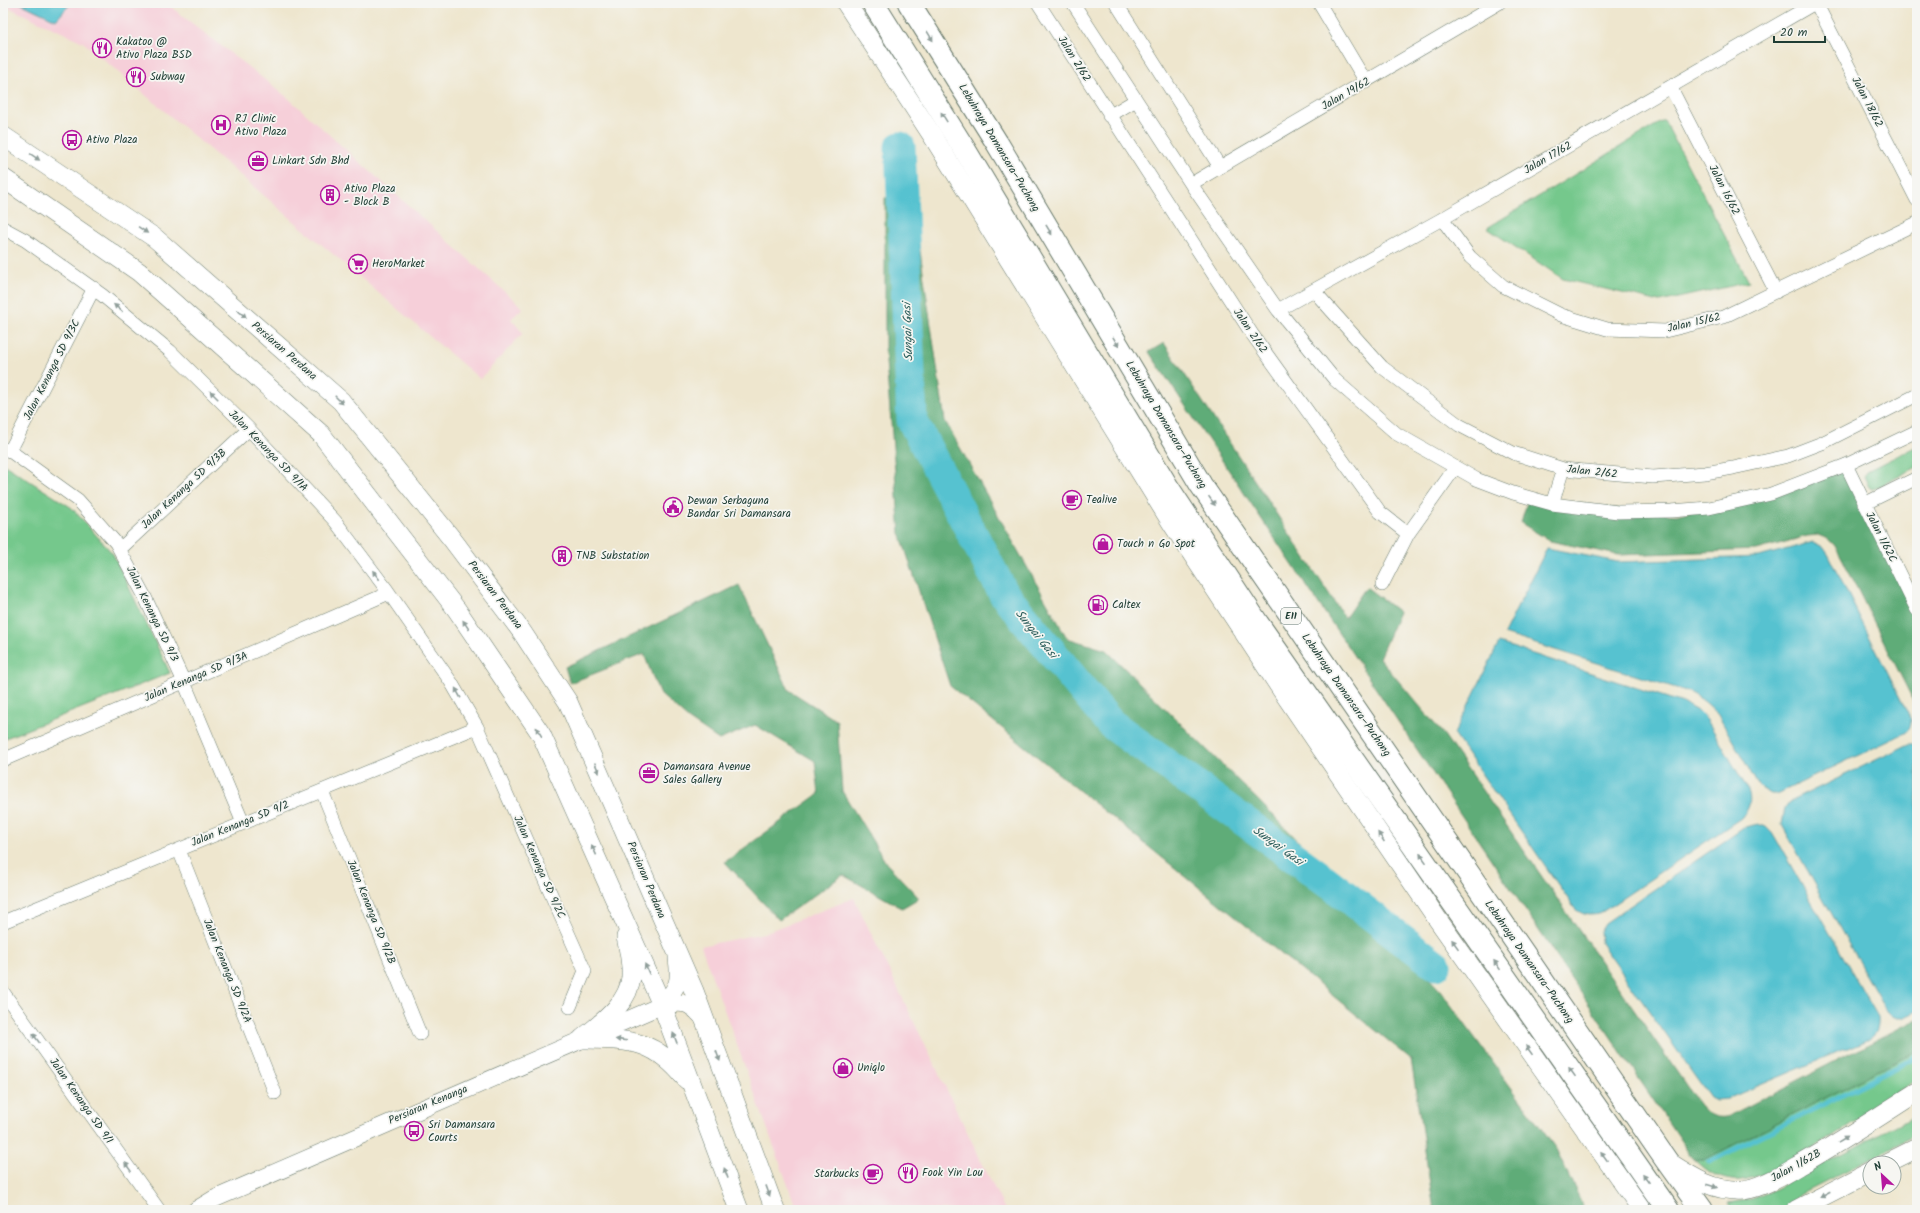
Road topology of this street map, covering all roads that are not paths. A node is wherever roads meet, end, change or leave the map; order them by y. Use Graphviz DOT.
graph roads {
  1 [pos="846,3"];
  2 [pos="873,3"];
  3 [pos="909,3"];
  4 [pos="1038,3"];
  5 [pos="1073,3"];
  6 [pos="1116,3"];
  7 [pos="1319,3"];
  8 [pos="1499,3"];
  9 [pos="1816,3"];
  10 [pos="1366,82"];
  11 [pos="1671,88"];
  12 [pos="1136,100"];
  13 [pos="1110,116"];
  14 [pos="3,136"];
  15 [pos="1220,167"];
  16 [pos="3,178"];
  17 [pos="1191,184"];
  18 [pos="1917,200"];
  19 [pos="1442,219"];
  20 [pos="1917,223"];
  21 [pos="3,228"];
  22 [pos="94,288"];
  23 [pos="1314,292"];
  24 [pos="1776,292"];
  25 [pos="1278,310"];
  26 [pos="1917,395"];
  27 [pos="248,429"];
  28 [pos="1917,431"];
  29 [pos="6,450"];
  30 [pos="1846,465"];
  31 [pos="1455,468"];
  32 [pos="1562,469"];
  33 [pos="1917,478"];
  34 [pos="1552,504"];
  35 [pos="1864,504"];
  36 [pos="1408,534"];
  37 [pos="120,548"];
  38 [pos="1382,585"];
  39 [pos="389,593"];
  40 [pos="1917,610"];
  41 [pos="184,682"];
  42 [pos="476,727"];
  43 [pos="3,760"];
  44 [pos="322,791"];
  45 [pos="243,823"];
  46 [pos="179,850"];
  47 [pos="620,908"];
  48 [pos="3,922"];
  49 [pos="676,950"];
  50 [pos="3,992"];
  51 [pos="662,1005"];
  52 [pos="570,1007"];
  53 [pos="705,1020"];
  54 [pos="420,1034"];
  55 [pos="582,1039"];
  56 [pos="275,1092"];
  57 [pos="696,1092"];
  58 [pos="1917,1092"];
  59 [pos="1917,1148"];
  60 [pos="1902,1156"];
  61 [pos="1666,1160"];
  62 [pos="1862,1176"];
  63 [pos="1627,1188"];
  64 [pos="159,1210"];
  65 [pos="196,1210"];
  66 [pos="739,1210"];
  67 [pos="775,1210"];
  68 [pos="1629,1210"];
  69 [pos="1642,1210"];
  70 [pos="1668,1210"];
  71 [pos="1702,1210"];
  72 [pos="1796,1210"];
  63 -- 1 [label="main road, one-way"];
  70 -- 2 [label="highway, one-way"];
  3 -- 61 [label="highway, Lebuhraya Damansara–Puchong / E11, one-way"];
  4 -- 13 [label="street, Jalan 2/62"];
  5 -- 12 [label="street"];
  6 -- 15 [label="street"];
  7 -- 10 [label="street"];
  8 -- 10 [label="street, Jalan 19/62"];
  9 -- 11 [label="street, Jalan 17/62"];
  9 -- 18 [label="street, Jalan 18/62"];
  10 -- 15 [label="street, Jalan 19/62"];
  11 -- 19 [label="street, Jalan 17/62"];
  11 -- 24 [label="street, Jalan 16/62"];
  12 -- 13 [label="street"];
  12 -- 17 [label="street"];
  13 -- 36 [label="street, Jalan 2/62"];
  14 -- 49 [label="main road, Persiaran Perdana, one-way"];
  15 -- 17 [label="street, Jalan 19/62"];
  47 -- 16 [label="main road, one-way"];
  17 -- 25 [label="street"];
  19 -- 23 [label="street, Jalan 17/62"];
  19 -- 24 [label="street, Jalan 15/62"];
  20 -- 24 [label="street, Jalan 15/62"];
  21 -- 22 [label="street, Jalan Kenanga SD 9/1A"];
  27 -- 22 [label="street, Jalan Kenanga SD 9/1A, one-way"];
  22 -- 29 [label="street, Jalan Kenanga SD 9/3C"];
  23 -- 25 [label="street, Jalan 17/62"];
  23 -- 32 [label="street, Jalan 2/62"];
  25 -- 31 [label="street"];
  26 -- 32 [label="street, Jalan 2/62"];
  27 -- 37 [label="street, Jalan Kenanga SD 9/3B"];
  39 -- 27 [label="street, Jalan Kenanga SD 9/1A, one-way"];
  28 -- 30 [label="street"];
  29 -- 37 [label="street, Jalan Kenanga SD 9/3"];
  30 -- 34 [label="street"];
  30 -- 35 [label="street, Jalan 1/62C"];
  31 -- 34 [label="street"];
  31 -- 36 [label="street"];
  32 -- 34 [label="street"];
  33 -- 35 [label="street"];
  35 -- 40 [label="street, Jalan 1/62C"];
  36 -- 38 [label="street"];
  37 -- 41 [label="street, Jalan Kenanga SD 9/3"];
  39 -- 41 [label="street, Jalan Kenanga SD 9/3A"];
  42 -- 39 [label="street, Jalan Kenanga SD 9/1A, one-way"];
  41 -- 43 [label="street, Jalan Kenanga SD 9/3A"];
  41 -- 45 [label="street, Jalan Kenanga SD 9/3"];
  42 -- 44 [label="street, Jalan Kenanga SD 9/2"];
  42 -- 52 [label="street, Jalan Kenanga SD 9/2C"];
  44 -- 45 [label="street, Jalan Kenanga SD 9/2"];
  44 -- 54 [label="street, Jalan Kenanga SD 9/2B"];
  45 -- 46 [label="street, Jalan Kenanga SD 9/2"];
  46 -- 48 [label="street, Jalan Kenanga SD 9/2"];
  46 -- 56 [label="street, Jalan Kenanga SD 9/2A"];
  51 -- 47 [label="main road, one-way"];
  47 -- 55 [label="main road"];
  49 -- 51 [label="street"];
  49 -- 53 [label="main road, Persiaran Perdana"];
  64 -- 50 [label="street, Jalan Kenanga SD 9/1, one-way"];
  51 -- 53 [label="street, Persiaran Kenanga"];
  51 -- 55 [label="street, Persiaran Kenanga"];
  57 -- 51 [label="main road, one-way"];
  53 -- 67 [label="main road, Persiaran Perdana, one-way"];
  57 -- 55 [label="main road, one-way"];
  55 -- 65 [label="street, Persiaran Kenanga"];
  66 -- 57 [label="main road, one-way"];
  61 -- 58 [label="main road, Jalan 1/62B, one-way"];
  59 -- 60 [label="main road"];
  61 -- 71 [label="highway, Lebuhraya Damansara–Puchong / E11"];
  62 -- 72 [label="main road, one-way"];
  63 -- 68 [label="main road"];
  63 -- 69 [label="main road"];
}
